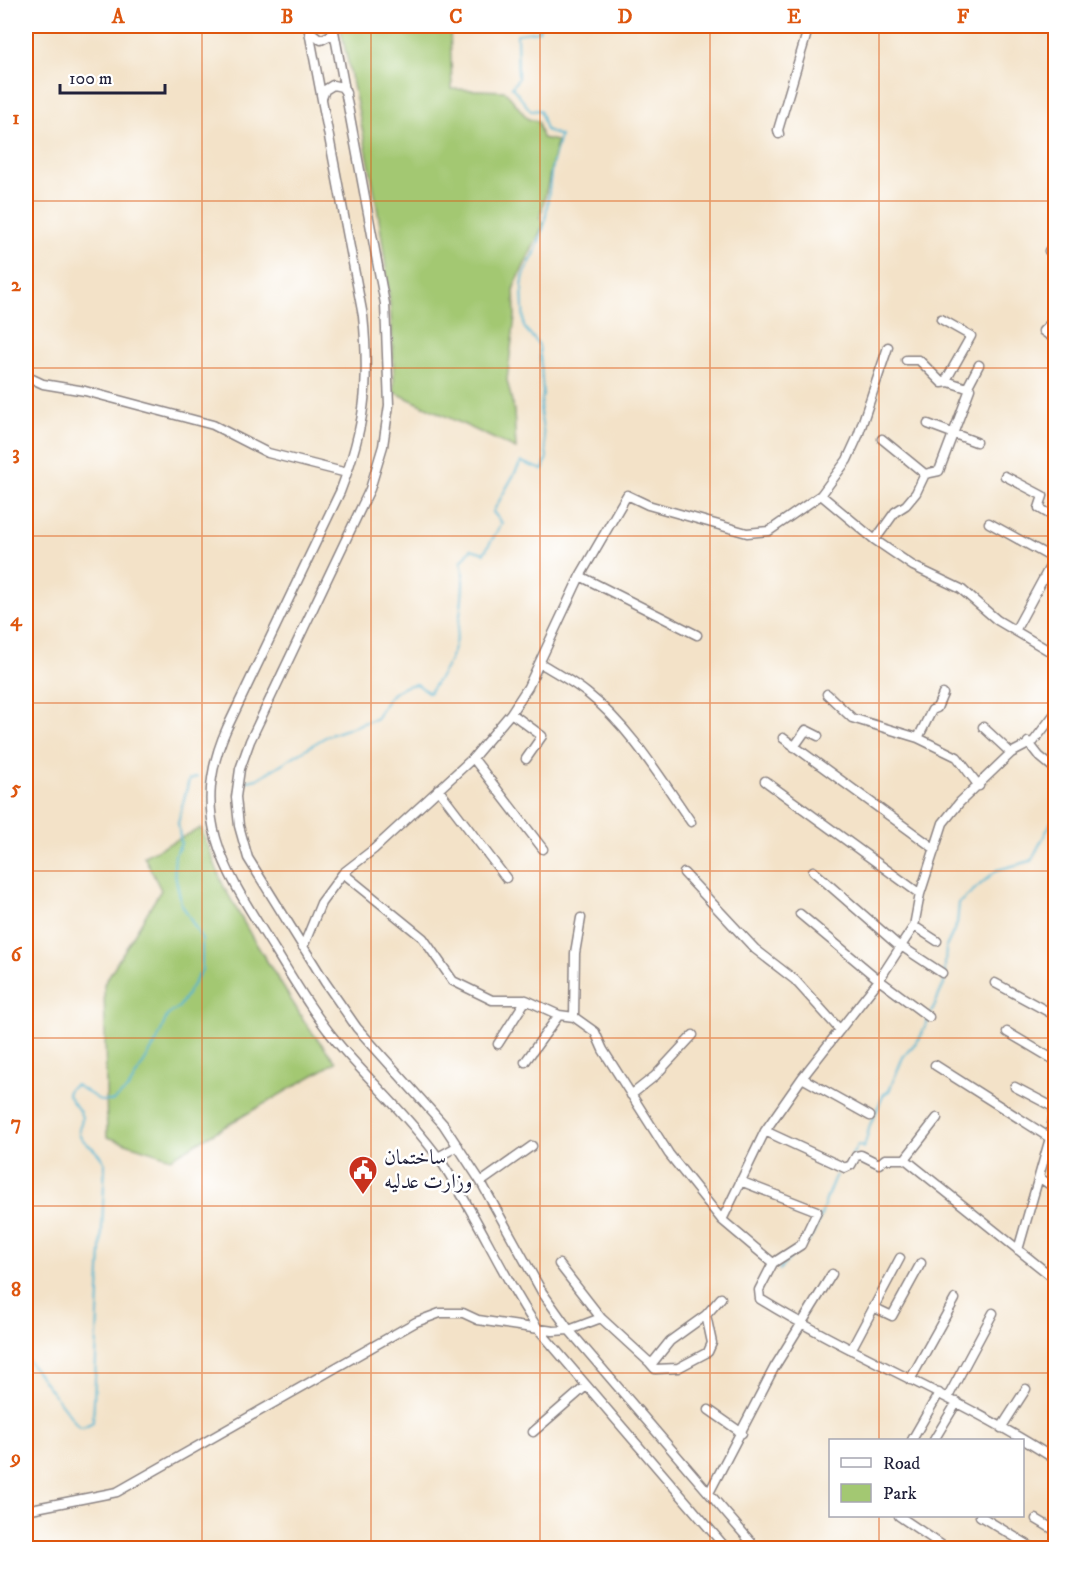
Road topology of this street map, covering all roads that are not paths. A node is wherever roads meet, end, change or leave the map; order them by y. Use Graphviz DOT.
graph roads {
  1 [pos="809,26"];
  2 [pos="1050,26"];
  3 [pos="309,27"];
  4 [pos="334,27"];
  5 [pos="1054,36"];
  6 [pos="346,93"];
  7 [pos="322,98"];
  8 [pos="779,134"];
  9 [pos="1056,240"];
  10 [pos="1056,256"];
  11 [pos="1056,318"];
  12 [pos="941,320"];
  13 [pos="1056,340"];
  14 [pos="888,347"];
  15 [pos="906,360"];
  16 [pos="979,365"];
  17 [pos="26,376"];
  18 [pos="945,382"];
  19 [pos="970,389"];
  20 [pos="928,424"];
  21 [pos="954,434"];
  22 [pos="882,440"];
  23 [pos="976,442"];
  24 [pos="347,473"];
  25 [pos="925,474"];
  26 [pos="1005,476"];
  27 [pos="821,495"];
  28 [pos="1056,518"];
  29 [pos="989,523"];
  30 [pos="875,540"];
  31 [pos="1056,548"];
  32 [pos="1053,559"];
  33 [pos="580,576"];
  34 [pos="1016,629"];
  35 [pos="697,634"];
  36 [pos="1056,655"];
  37 [pos="540,663"];
  38 [pos="827,694"];
  39 [pos="944,694"];
  40 [pos="1056,712"];
  41 [pos="511,713"];
  42 [pos="983,727"];
  43 [pos="818,736"];
  44 [pos="783,738"];
  45 [pos="918,738"];
  46 [pos="1028,742"];
  47 [pos="794,747"];
  48 [pos="1011,753"];
  49 [pos="472,758"];
  50 [pos="526,759"];
  51 [pos="1056,770"];
  52 [pos="765,781"];
  53 [pos="979,786"];
  54 [pos="438,789"];
  55 [pos="691,822"];
  56 [pos="543,849"];
  57 [pos="935,849"];
  58 [pos="813,871"];
  59 [pos="343,873"];
  60 [pos="684,873"];
  61 [pos="506,878"];
  62 [pos="920,894"];
  63 [pos="800,914"];
  64 [pos="581,918"];
  65 [pos="914,926"];
  66 [pos="937,940"];
  67 [pos="303,947"];
  68 [pos="901,947"];
  69 [pos="942,974"];
  70 [pos="879,980"];
  71 [pos="994,983"];
  72 [pos="526,1000"];
  73 [pos="559,1015"];
  74 [pos="1056,1016"];
  75 [pos="574,1017"];
  76 [pos="929,1017"];
  77 [pos="840,1030"];
  78 [pos="1008,1032"];
  79 [pos="693,1035"];
  80 [pos="498,1044"];
  81 [pos="1056,1061"];
  82 [pos="525,1062"];
  83 [pos="935,1065"];
  84 [pos="802,1078"];
  85 [pos="1015,1087"];
  86 [pos="631,1095"];
  87 [pos="1055,1101"];
  88 [pos="870,1116"];
  89 [pos="937,1118"];
  90 [pos="765,1131"];
  91 [pos="1050,1138"];
  92 [pos="458,1146"];
  93 [pos="532,1146"];
  94 [pos="438,1157"];
  95 [pos="904,1159"];
  96 [pos="1040,1178"];
  97 [pos="740,1181"];
  98 [pos="481,1182"];
  99 [pos="1056,1189"];
  100 [pos="722,1220"];
  101 [pos="1018,1250"];
  102 [pos="900,1258"];
  103 [pos="773,1263"];
  104 [pos="921,1263"];
  105 [pos="559,1264"];
  106 [pos="832,1274"];
  107 [pos="1056,1280"];
  108 [pos="721,1298"];
  109 [pos="955,1299"];
  110 [pos="873,1307"];
  111 [pos="993,1313"];
  112 [pos="706,1315"];
  113 [pos="601,1318"];
  114 [pos="801,1324"];
  115 [pos="539,1330"];
  116 [pos="569,1330"];
  117 [pos="850,1350"];
  118 [pos="649,1362"];
  119 [pos="910,1380"];
  120 [pos="586,1386"];
  121 [pos="1026,1389"];
  122 [pos="939,1393"];
  123 [pos="952,1400"];
  124 [pos="709,1410"];
  125 [pos="1001,1428"];
  126 [pos="533,1432"];
  127 [pos="742,1433"];
  128 [pos="913,1439"];
  129 [pos="934,1439"];
  130 [pos="1020,1439"];
  131 [pos="1024,1441"];
  132 [pos="1056,1460"];
  133 [pos="709,1493"];
  134 [pos="26,1510"];
  135 [pos="901,1517"];
  136 [pos="983,1517"];
  137 [pos="1036,1519"];
  138 [pos="1056,1531"];
  139 [pos="726,1548"];
  140 [pos="756,1548"];
  141 [pos="946,1548"];
  142 [pos="1033,1548"];
  1 -- 8 [label="street"];
  2 -- 5 [label="street"];
  3 -- 4 [label="street"];
  3 -- 7 [label="street"];
  4 -- 6 [label="street"];
  6 -- 7 [label="street"];
  6 -- 67 [label="street"];
  7 -- 24 [label="street"];
  9 -- 10 [label="street"];
  11 -- 13 [label="street"];
  12 -- 18 [label="street"];
  14 -- 27 [label="street"];
  15 -- 18 [label="street"];
  16 -- 19 [label="street"];
  17 -- 24 [label="street"];
  18 -- 19 [label="street"];
  19 -- 21 [label="street"];
  20 -- 21 [label="street"];
  21 -- 23 [label="street"];
  21 -- 25 [label="street"];
  22 -- 25 [label="street"];
  24 -- 94 [label="street"];
  25 -- 30 [label="street"];
  26 -- 28 [label="street"];
  27 -- 30 [label="street"];
  27 -- 33 [label="street"];
  29 -- 32 [label="street"];
  30 -- 34 [label="street"];
  31 -- 32 [label="street"];
  32 -- 34 [label="street"];
  33 -- 35 [label="street"];
  33 -- 37 [label="street"];
  34 -- 36 [label="street"];
  37 -- 41 [label="street"];
  37 -- 55 [label="street"];
  38 -- 45 [label="street"];
  39 -- 45 [label="street"];
  40 -- 46 [label="street"];
  41 -- 49 [label="street"];
  41 -- 50 [label="street"];
  42 -- 48 [label="street"];
  43 -- 47 [label="street"];
  44 -- 47 [label="street"];
  45 -- 53 [label="street"];
  46 -- 48 [label="street"];
  46 -- 51 [label="street"];
  47 -- 57 [label="street"];
  48 -- 53 [label="street"];
  49 -- 54 [label="street"];
  49 -- 56 [label="street"];
  52 -- 62 [label="street"];
  53 -- 57 [label="street"];
  54 -- 59 [label="street"];
  54 -- 61 [label="street"];
  57 -- 62 [label="street"];
  58 -- 68 [label="street"];
  59 -- 67 [label="street"];
  59 -- 72 [label="street"];
  60 -- 77 [label="street"];
  62 -- 65 [label="street"];
  63 -- 70 [label="street"];
  64 -- 75 [label="street"];
  65 -- 66 [label="street"];
  65 -- 68 [label="street"];
  67 -- 92 [label="street"];
  68 -- 69 [label="street"];
  68 -- 70 [label="street"];
  70 -- 76 [label="street"];
  70 -- 77 [label="street"];
  71 -- 74 [label="street"];
  72 -- 73 [label="street"];
  72 -- 80 [label="street"];
  73 -- 75 [label="street"];
  73 -- 82 [label="street"];
  75 -- 86 [label="street"];
  77 -- 84 [label="street"];
  78 -- 81 [label="street"];
  79 -- 86 [label="street"];
  83 -- 91 [label="street"];
  84 -- 88 [label="street"];
  84 -- 90 [label="street"];
  85 -- 87 [label="street"];
  86 -- 100 [label="street"];
  87 -- 91 [label="street"];
  89 -- 95 [label="street"];
  90 -- 95 [label="street"];
  90 -- 97 [label="street"];
  91 -- 96 [label="street"];
  92 -- 94 [label="street"];
  92 -- 98 [label="street"];
  93 -- 98 [label="street"];
  94 -- 115 [label="street"];
  95 -- 101 [label="street"];
  96 -- 99 [label="street"];
  96 -- 101 [label="street"];
  97 -- 100 [label="street"];
  97 -- 103 [label="street"];
  98 -- 116 [label="street"];
  100 -- 103 [label="street"];
  101 -- 107 [label="street"];
  102 -- 110 [label="street"];
  103 -- 114 [label="street"];
  104 -- 110 [label="street"];
  105 -- 113 [label="street"];
  106 -- 114 [label="street"];
  108 -- 112 [label="street"];
  109 -- 119 [label="street"];
  110 -- 117 [label="street"];
  111 -- 123 [label="street"];
  112 -- 118 [label="street"];
  112 -- 118 [label="street"];
  113 -- 116 [label="street"];
  113 -- 118 [label="street"];
  114 -- 117 [label="street"];
  114 -- 127 [label="street"];
  115 -- 116 [label="street"];
  115 -- 120 [label="street"];
  115 -- 134 [label="street"];
  116 -- 133 [label="street"];
  117 -- 119 [label="street"];
  119 -- 122 [label="street"];
  120 -- 126 [label="street"];
  120 -- 139 [label="street"];
  121 -- 125 [label="street"];
  122 -- 123 [label="street"];
  122 -- 128 [label="street"];
  123 -- 125 [label="street"];
  123 -- 129 [label="street"];
  124 -- 127 [label="street"];
  125 -- 130 [label="street"];
  127 -- 133 [label="street"];
  131 -- 132 [label="street"];
  133 -- 140 [label="street"];
  135 -- 141 [label="street"];
  136 -- 142 [label="street"];
  137 -- 138 [label="street"];
}
